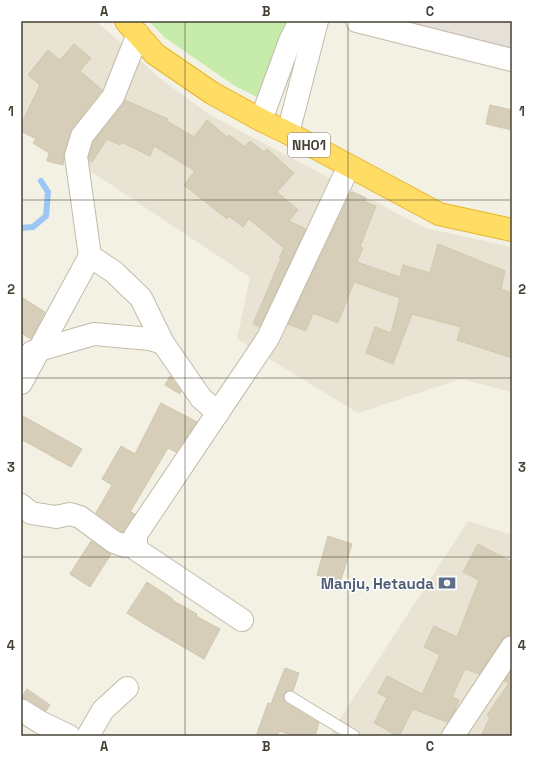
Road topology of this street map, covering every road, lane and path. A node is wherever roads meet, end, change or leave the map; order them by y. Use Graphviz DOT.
graph roads {
  1 [pos="300,21"];
  2 [pos="317,21"];
  3 [pos="357,21"];
  4 [pos="132,28"];
  5 [pos="512,60"];
  6 [pos="261,120"];
  7 [pos="288,133"];
  8 [pos="349,166"];
  9 [pos="512,230"];
  10 [pos="90,256"];
  11 [pos="163,343"];
  12 [pos="30,352"];
  13 [pos="21,383"];
  14 [pos="218,413"];
  15 [pos="21,505"];
  16 [pos="136,538"];
  17 [pos="242,620"];
  18 [pos="512,647"];
  19 [pos="127,688"];
  20 [pos="290,697"];
  21 [pos="21,710"];
  22 [pos="69,736"];
  23 [pos="88,736"];
  24 [pos="354,736"];
  25 [pos="453,736"];
  1 -- 6 [label="street"];
  2 -- 7 [label="street"];
  3 -- 5 [label="street"];
  4 -- 6 [label="highway, NH01"];
  4 -- 10 [label="street"];
  6 -- 7 [label="highway, NH01"];
  7 -- 8 [label="highway, NH01"];
  8 -- 9 [label="highway, NH01"];
  8 -- 14 [label="street"];
  10 -- 11 [label="street"];
  10 -- 12 [label="street"];
  11 -- 12 [label="street"];
  11 -- 14 [label="street"];
  12 -- 13 [label="street"];
  14 -- 16 [label="street"];
  15 -- 16 [label="street"];
  16 -- 17 [label="street"];
  18 -- 25 [label="street"];
  19 -- 23 [label="street"];
  20 -- 24 [label="lane"];
  21 -- 22 [label="street"];
}
